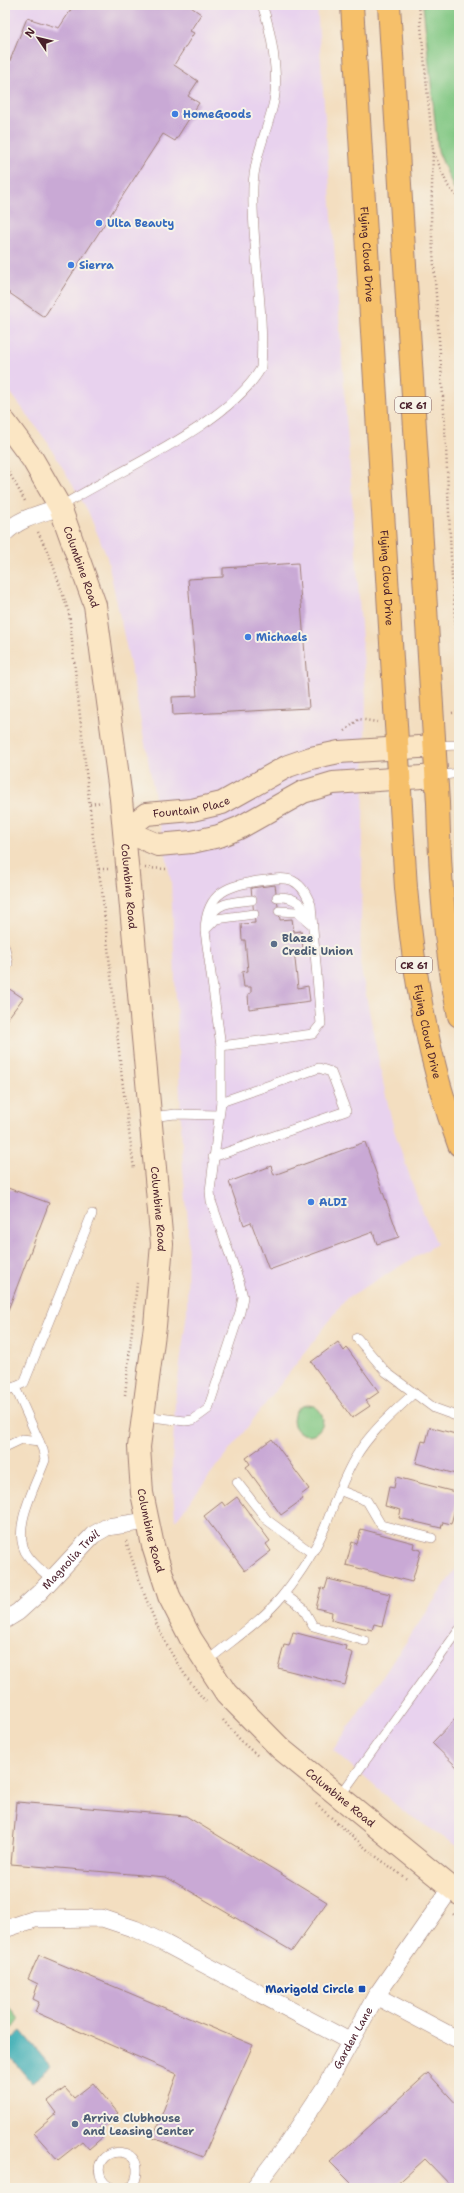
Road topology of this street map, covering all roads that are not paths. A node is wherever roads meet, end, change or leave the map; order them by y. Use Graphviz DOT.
graph roads {
  1 [pos="262,5"];
  2 [pos="352,5"];
  3 [pos="389,5"];
  4 [pos="5,422"];
  5 [pos="60,508"];
  6 [pos="5,533"];
  7 [pos="459,745"];
  8 [pos="435,746"];
  9 [pos="397,749"];
  10 [pos="459,773"];
  11 [pos="436,776"];
  12 [pos="399,779"];
  13 [pos="125,831"];
  14 [pos="277,897"];
  15 [pos="252,900"];
  16 [pos="279,911"];
  17 [pos="254,914"];
  18 [pos="313,927"];
  19 [pos="206,931"];
  20 [pos="5,948"];
  21 [pos="5,968"];
  22 [pos="459,1016"];
  23 [pos="221,1046"];
  24 [pos="221,1102"];
  25 [pos="219,1115"];
  26 [pos="151,1117"];
  27 [pos="459,1145"];
  28 [pos="214,1157"];
  29 [pos="92,1214"];
  30 [pos="357,1338"];
  31 [pos="15,1386"];
  32 [pos="5,1391"];
  33 [pos="414,1393"];
  34 [pos="143,1416"];
  35 [pos="459,1417"];
  36 [pos="39,1441"];
  37 [pos="5,1447"];
  38 [pos="237,1482"];
  39 [pos="339,1490"];
  40 [pos="147,1521"];
  41 [pos="432,1538"];
  42 [pos="312,1553"];
  43 [pos="52,1580"];
  44 [pos="284,1594"];
  45 [pos="5,1620"];
  46 [pos="459,1630"];
  47 [pos="365,1641"];
  48 [pos="205,1663"];
  49 [pos="340,1796"];
  50 [pos="456,1887"];
  51 [pos="5,1929"];
  52 [pos="376,1996"];
  53 [pos="459,2040"];
  54 [pos="349,2042"];
  55 [pos="131,2187"];
  56 [pos="113,2188"];
  57 [pos="254,2188"];
  1 -- 5 [label="lane"];
  2 -- 9 [label="main road, Flying Cloud Drive / CR 61"];
  3 -- 8 [label="main road, CR 61"];
  4 -- 5 [label="street, Columbine Road"];
  5 -- 6 [label="street"];
  5 -- 13 [label="street, Columbine Road"];
  7 -- 8 [label="lane"];
  8 -- 9 [label="street, Fountain Place"];
  8 -- 11 [label="main road, CR 61"];
  9 -- 12 [label="main road, Flying Cloud Drive / CR 61"];
  9 -- 13 [label="street, Fountain Place"];
  10 -- 11 [label="lane"];
  11 -- 12 [label="street"];
  11 -- 22 [label="main road, CR 61"];
  12 -- 13 [label="street"];
  12 -- 27 [label="main road, Flying Cloud Drive / CR 61"];
  13 -- 26 [label="street, Columbine Road"];
  14 -- 18 [label="lane"];
  15 -- 19 [label="lane"];
  16 -- 18 [label="lane"];
  17 -- 19 [label="lane"];
  18 -- 19 [label="lane"];
  18 -- 23 [label="lane"];
  19 -- 23 [label="lane"];
  20 -- 21 [label="lane"];
  23 -- 24 [label="lane"];
  24 -- 25 [label="lane"];
  24 -- 28 [label="lane"];
  25 -- 26 [label="lane"];
  25 -- 28 [label="lane"];
  26 -- 34 [label="street, Columbine Road"];
  28 -- 34 [label="lane"];
  29 -- 31 [label="lane"];
  30 -- 33 [label="lane"];
  31 -- 32 [label="lane"];
  31 -- 36 [label="lane"];
  33 -- 35 [label="lane"];
  33 -- 39 [label="lane"];
  34 -- 40 [label="street, Columbine Road"];
  36 -- 37 [label="lane"];
  36 -- 43 [label="lane"];
  38 -- 42 [label="lane"];
  39 -- 41 [label="lane"];
  39 -- 42 [label="lane"];
  40 -- 43 [label="street, Magnolia Trail"];
  40 -- 48 [label="street, Columbine Road"];
  42 -- 44 [label="lane"];
  43 -- 45 [label="street, Magnolia Trail"];
  44 -- 47 [label="lane"];
  44 -- 48 [label="lane"];
  46 -- 49 [label="lane"];
  48 -- 49 [label="street, Columbine Road"];
  49 -- 50 [label="street, Columbine Road"];
  50 -- 52 [label="street, Garden Lane"];
  51 -- 54 [label="street"];
  52 -- 53 [label="street"];
  52 -- 54 [label="street, Garden Lane"];
  54 -- 57 [label="street, Garden Lane"];
  55 -- 56 [label="lane"];
}
